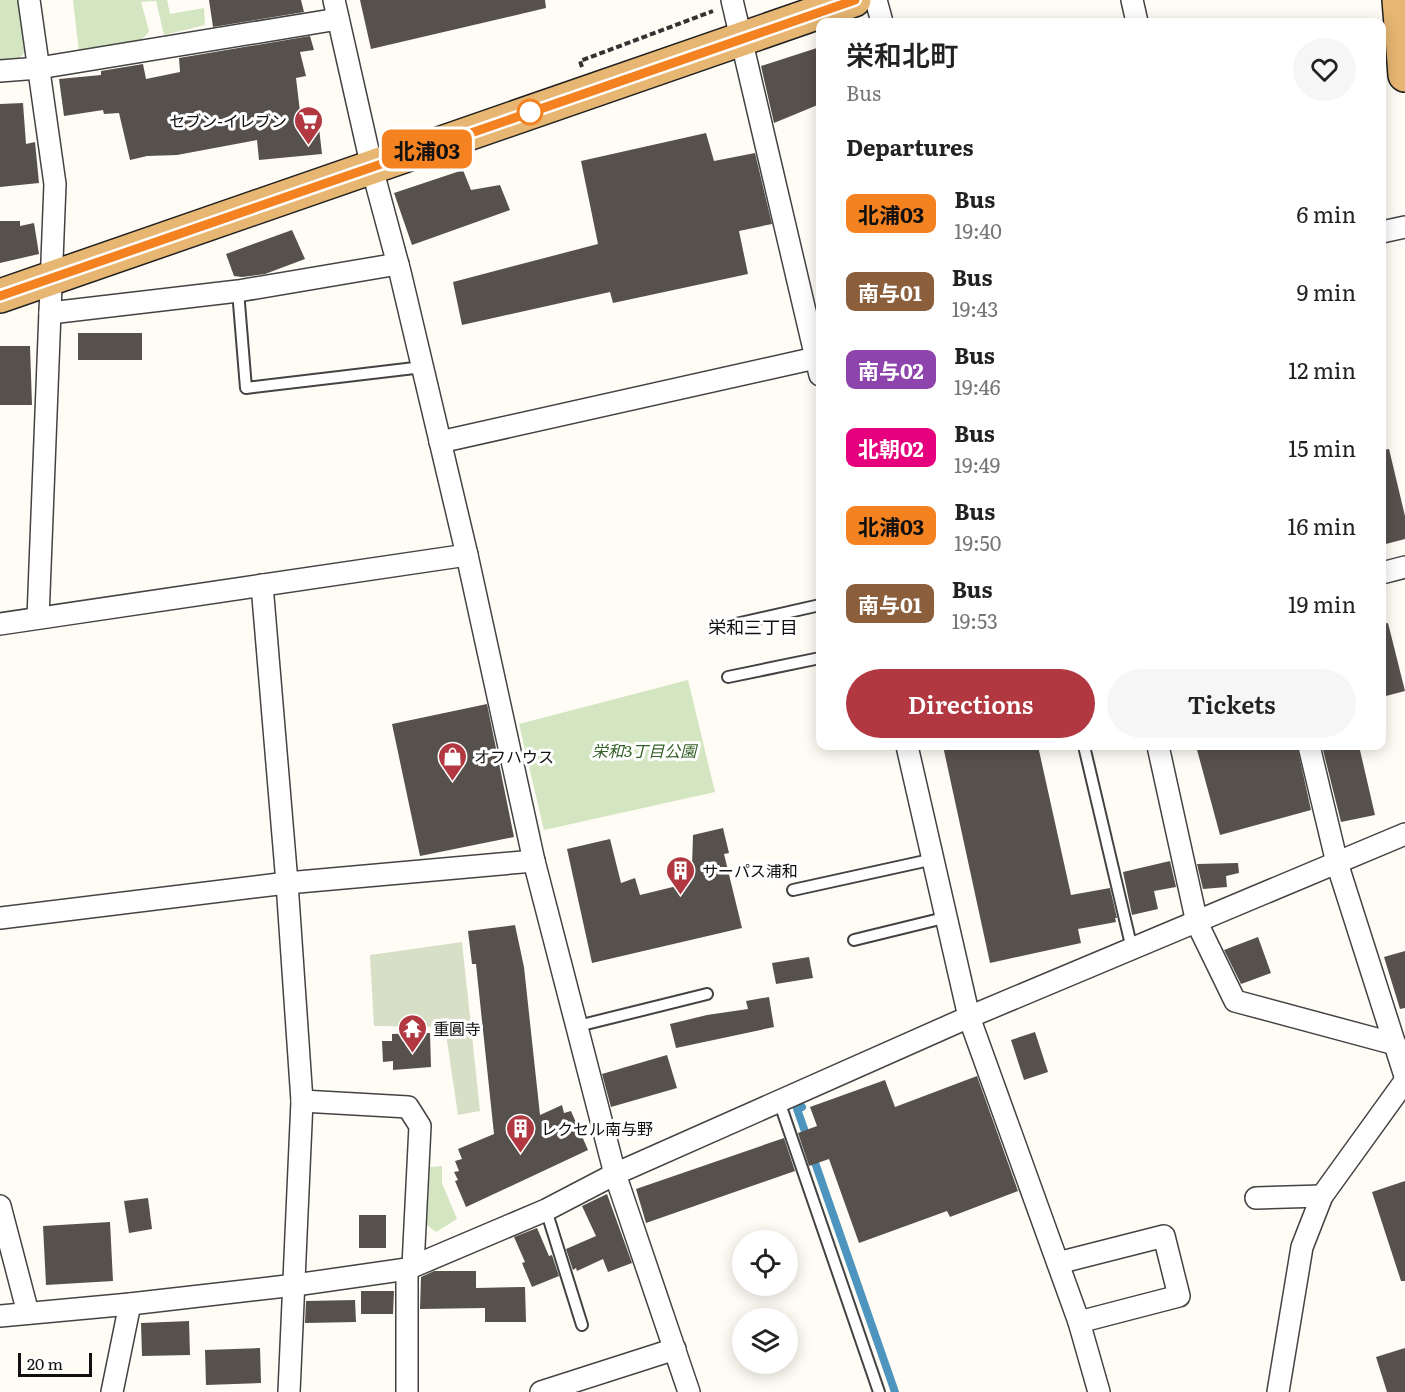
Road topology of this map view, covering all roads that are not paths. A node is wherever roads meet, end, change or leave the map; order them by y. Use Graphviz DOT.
graph roads {
  1 [pos="29,0"];
  2 [pos="854,0"];
  3 [pos="876,0"];
  4 [pos="1132,0"];
  5 [pos="1399,0"];
  6 [pos="723,5"];
  7 [pos="336,10"];
  8 [pos="881,18"];
  9 [pos="1136,18"];
  10 [pos="741,39"];
  11 [pos="39,68"];
  12 [pos="0,71"];
  13 [pos="1405,75"];
  14 [pos="372,168"];
  15 [pos="1405,227"];
  16 [pos="1386,231"];
  17 [pos="398,264"];
  18 [pos="51,277"];
  19 [pos="238,291"];
  20 [pos="0,296"];
  21 [pos="50,313"];
  22 [pos="816,351"];
  23 [pos="816,364"];
  24 [pos="423,368"];
  25 [pos="440,442"];
  26 [pos="467,555"];
  27 [pos="1405,567"];
  28 [pos="1386,572"];
  29 [pos="262,585"];
  30 [pos="816,606"];
  31 [pos="38,618"];
  32 [pos="0,624"];
  33 [pos="718,628"];
  34 [pos="816,659"];
  35 [pos="728,677"];
  36 [pos="909,750"];
  37 [pos="1085,750"];
  38 [pos="1159,750"];
  39 [pos="1310,750"];
  40 [pos="1405,834"];
  41 [pos="934,859"];
  42 [pos="534,861"];
  43 [pos="1337,863"];
  44 [pos="287,883"];
  45 [pos="793,890"];
  46 [pos="948,917"];
  47 [pos="0,918"];
  48 [pos="1197,923"];
  49 [pos="854,940"];
  50 [pos="1132,949"];
  51 [pos="707,994"];
  52 [pos="969,1017"];
  53 [pos="578,1026"];
  54 [pos="1395,1044"];
  55 [pos="1405,1076"];
  56 [pos="1405,1081"];
  57 [pos="302,1101"];
  58 [pos="780,1101"];
  59 [pos="615,1174"];
  60 [pos="1322,1196"];
  61 [pos="1256,1198"];
  62 [pos="0,1206"];
  63 [pos="546,1210"];
  64 [pos="1058,1263"];
  65 [pos="410,1268"];
  66 [pos="295,1285"];
  67 [pos="130,1304"];
  68 [pos="28,1314"];
  69 [pos="0,1317"];
  70 [pos="1079,1322"];
  71 [pos="582,1325"];
  72 [pos="675,1349"];
  73 [pos="112,1392"];
  74 [pos="289,1392"];
  75 [pos="406,1392"];
  76 [pos="541,1392"];
  77 [pos="689,1392"];
  78 [pos="879,1392"];
  79 [pos="1099,1392"];
  80 [pos="1278,1392"];
  1 -- 11 [label="street"];
  2 -- 10 [label="highway"];
  3 -- 8 [label="street"];
  4 -- 9 [label="street"];
  5 -- 13 [label="highway"];
  6 -- 10 [label="street"];
  7 -- 11 [label="street"];
  7 -- 14 [label="street"];
  10 -- 14 [label="highway"];
  10 -- 22 [label="street"];
  11 -- 12 [label="street"];
  11 -- 18 [label="street"];
  14 -- 17 [label="street"];
  14 -- 18 [label="highway"];
  15 -- 16 [label="street"];
  17 -- 19 [label="street"];
  17 -- 24 [label="street"];
  18 -- 20 [label="highway"];
  18 -- 21 [label="street"];
  19 -- 21 [label="street"];
  19 -- 24 [label="lane"];
  21 -- 31 [label="street"];
  23 -- 25 [label="street"];
  24 -- 25 [label="street"];
  25 -- 26 [label="street"];
  26 -- 29 [label="street"];
  26 -- 42 [label="street"];
  27 -- 28 [label="street"];
  29 -- 31 [label="street"];
  29 -- 44 [label="street"];
  30 -- 33 [label="lane"];
  31 -- 32 [label="street"];
  34 -- 35 [label="lane"];
  36 -- 41 [label="street"];
  37 -- 50 [label="lane"];
  38 -- 48 [label="street"];
  39 -- 43 [label="street"];
  40 -- 43 [label="street"];
  41 -- 45 [label="lane"];
  41 -- 46 [label="street"];
  42 -- 44 [label="street"];
  42 -- 53 [label="street"];
  43 -- 48 [label="street"];
  43 -- 54 [label="street"];
  44 -- 47 [label="street"];
  44 -- 57 [label="street"];
  46 -- 49 [label="lane"];
  46 -- 52 [label="street"];
  48 -- 50 [label="street"];
  48 -- 54 [label="street"];
  50 -- 52 [label="street"];
  51 -- 53 [label="lane"];
  52 -- 58 [label="street"];
  52 -- 64 [label="street"];
  53 -- 59 [label="street"];
  54 -- 55 [label="street"];
  56 -- 60 [label="street"];
  57 -- 65 [label="street"];
  57 -- 66 [label="street"];
  58 -- 59 [label="street"];
  58 -- 78 [label="lane"];
  59 -- 63 [label="street"];
  59 -- 72 [label="street"];
  60 -- 61 [label="street"];
  60 -- 80 [label="street"];
  62 -- 68 [label="street"];
  63 -- 65 [label="street"];
  63 -- 71 [label="lane"];
  64 -- 70 [label="street"];
  64 -- 70 [label="street"];
  65 -- 66 [label="street"];
  65 -- 75 [label="street"];
  66 -- 67 [label="street"];
  66 -- 74 [label="street"];
  67 -- 68 [label="street"];
  67 -- 73 [label="street"];
  68 -- 69 [label="street"];
  70 -- 79 [label="street"];
  72 -- 76 [label="street"];
  72 -- 77 [label="street"];
}
